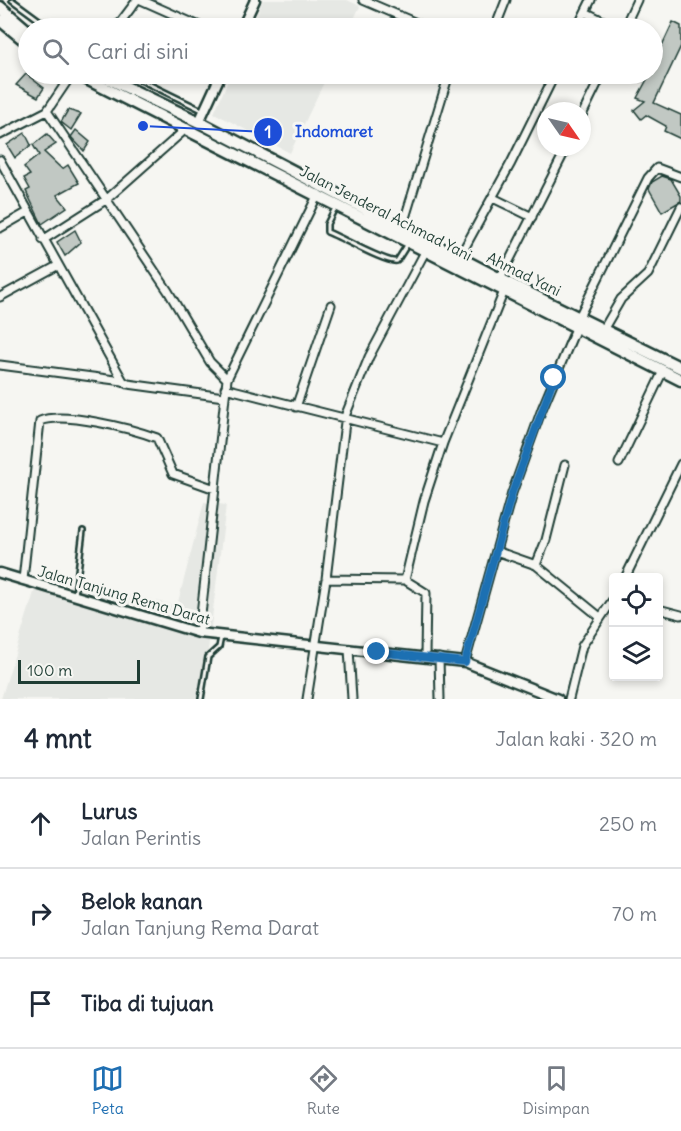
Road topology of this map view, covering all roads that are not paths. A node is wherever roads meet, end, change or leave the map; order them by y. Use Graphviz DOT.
graph roads {
  1 [pos="12,0"];
  2 [pos="139,0"];
  3 [pos="255,0"];
  4 [pos="363,0"];
  5 [pos="506,0"];
  6 [pos="591,0"];
  7 [pos="637,0"];
  8 [pos="0,7"];
  9 [pos="585,12"];
  10 [pos="36,18"];
  11 [pos="124,18"];
  12 [pos="181,18"];
  13 [pos="247,18"];
  14 [pos="405,18"];
  15 [pos="499,18"];
  16 [pos="582,18"];
  17 [pos="597,18"];
  18 [pos="629,18"];
  19 [pos="0,20"];
  20 [pos="18,22"];
  21 [pos="18,35"];
  22 [pos="65,84"];
  23 [pos="104,84"];
  24 [pos="113,84"];
  25 [pos="147,84"];
  26 [pos="216,84"];
  27 [pos="446,84"];
  28 [pos="550,84"];
  29 [pos="597,84"];
  30 [pos="156,89"];
  31 [pos="121,90"];
  32 [pos="150,99"];
  33 [pos="588,102"];
  34 [pos="47,111"];
  35 [pos="204,111"];
  36 [pos="199,122"];
  37 [pos="187,128"];
  38 [pos="0,135"];
  39 [pos="562,156"];
  40 [pos="0,160"];
  41 [pos="681,177"];
  42 [pos="318,194"];
  43 [pos="492,198"];
  44 [pos="107,199"];
  45 [pos="337,204"];
  46 [pos="681,207"];
  47 [pos="28,212"];
  48 [pos="532,217"];
  49 [pos="0,228"];
  50 [pos="408,234"];
  51 [pos="44,240"];
  52 [pos="426,250"];
  53 [pos="459,258"];
  54 [pos="57,266"];
  55 [pos="500,279"];
  56 [pos="504,291"];
  57 [pos="0,297"];
  58 [pos="331,305"];
  59 [pos="578,323"];
  60 [pos="603,330"];
  61 [pos="614,341"];
  62 [pos="630,349"];
  63 [pos="0,365"];
  64 [pos="681,368"];
  65 [pos="663,371"];
  66 [pos="227,379"];
  67 [pos="681,380"];
  68 [pos="123,381"];
  69 [pos="225,388"];
  70 [pos="224,397"];
  71 [pos="296,407"];
  72 [pos="346,419"];
  73 [pos="443,443"];
  74 [pos="619,464"];
  75 [pos="681,464"];
  76 [pos="565,465"];
  77 [pos="215,489"];
  78 [pos="83,531"];
  79 [pos="496,551"];
  80 [pos="536,565"];
  81 [pos="0,573"];
  82 [pos="627,573"];
  83 [pos="326,579"];
  84 [pos="23,580"];
  85 [pos="405,580"];
  86 [pos="75,596"];
  87 [pos="609,606"];
  88 [pos="663,610"];
  89 [pos="681,615"];
  90 [pos="600,617"];
  91 [pos="199,633"];
  92 [pos="222,636"];
  93 [pos="315,645"];
  94 [pos="349,649"];
  95 [pos="425,656"];
  96 [pos="439,658"];
  97 [pos="465,662"];
  98 [pos="201,699"];
  99 [pos="308,699"];
  100 [pos="352,699"];
  101 [pos="440,699"];
  102 [pos="558,699"];
  103 [pos="569,699"];
  1 -- 10 [label="lane"];
  2 -- 11 [label="street"];
  2 -- 12 [label="street"];
  3 -- 13 [label="street"];
  4 -- 14 [label="street"];
  5 -- 15 [label="street"];
  6 -- 9 [label="street"];
  7 -- 18 [label="street"];
  8 -- 20 [label="highway"];
  9 -- 16 [label="street"];
  9 -- 17 [label="street"];
  19 -- 21 [label="highway"];
  22 -- 34 [label="street"];
  23 -- 31 [label="highway, Jalan Jenderal Achmad Yani"];
  24 -- 31 [label="highway, Ahmad Yani"];
  25 -- 30 [label="lane"];
  26 -- 35 [label="street"];
  27 -- 50 [label="street"];
  28 -- 43 [label="street"];
  29 -- 33 [label="street"];
  30 -- 32 [label="lane"];
  30 -- 35 [label="lane"];
  31 -- 32 [label="highway, Ahmad Yani"];
  31 -- 37 [label="highway, Jalan Jenderal Achmad Yani"];
  32 -- 36 [label="highway, Ahmad Yani"];
  34 -- 38 [label="street"];
  34 -- 44 [label="street"];
  35 -- 36 [label="street"];
  36 -- 50 [label="highway, Ahmad Yani"];
  37 -- 42 [label="highway, Jalan Jenderal Achmad Yani"];
  37 -- 44 [label="street"];
  39 -- 48 [label="street"];
  40 -- 47 [label="street"];
  41 -- 59 [label="street"];
  42 -- 45 [label="highway, Jalan Jenderal Achmad Yani"];
  42 -- 66 [label="street"];
  43 -- 48 [label="street"];
  43 -- 53 [label="street"];
  44 -- 51 [label="street"];
  44 -- 66 [label="street"];
  45 -- 50 [label="highway, Jalan Jenderal Achmad Yani"];
  45 -- 50 [label="lane"];
  46 -- 60 [label="street"];
  47 -- 49 [label="street"];
  47 -- 51 [label="street"];
  48 -- 55 [label="street"];
  50 -- 52 [label="highway, Jalan Jenderal Achmad Yani"];
  50 -- 53 [label="highway, Ahmad Yani"];
  51 -- 54 [label="street"];
  52 -- 56 [label="highway, Jalan Jenderal Achmad Yani"];
  52 -- 72 [label="street"];
  53 -- 55 [label="highway, Ahmad Yani"];
  54 -- 57 [label="street"];
  54 -- 68 [label="street"];
  55 -- 59 [label="highway, Ahmad Yani"];
  56 -- 59 [label="highway, Jalan Jenderal Achmad Yani"];
  56 -- 73 [label="street"];
  58 -- 71 [label="street"];
  59 -- 60 [label="highway, Ahmad Yani"];
  59 -- 61 [label="highway, Jalan Jenderal Achmad Yani"];
  59 -- 79 [label="street"];
  60 -- 61 [label="highway, Ahmad Yani"];
  61 -- 62 [label="highway, Ahmad Yani"];
  62 -- 64 [label="highway, Ahmad Yani"];
  62 -- 65 [label="highway"];
  63 -- 68 [label="street"];
  65 -- 67 [label="highway"];
  65 -- 74 [label="street"];
  66 -- 69 [label="street"];
  68 -- 70 [label="street"];
  69 -- 70 [label="street"];
  69 -- 71 [label="street"];
  70 -- 77 [label="street"];
  71 -- 72 [label="street"];
  72 -- 73 [label="street"];
  72 -- 83 [label="street"];
  73 -- 85 [label="street"];
  75 -- 82 [label="street"];
  76 -- 80 [label="street"];
  77 -- 84 [label="street"];
  77 -- 91 [label="street"];
  78 -- 86 [label="lane"];
  79 -- 80 [label="street"];
  79 -- 97 [label="street"];
  80 -- 90 [label="street"];
  81 -- 84 [label="street, Jalan Tanjung Rema Darat"];
  83 -- 85 [label="street"];
  83 -- 93 [label="street"];
  84 -- 86 [label="street, Jalan Tanjung Rema Darat"];
  85 -- 95 [label="street"];
  86 -- 91 [label="street, Jalan Tanjung Rema Darat"];
  87 -- 90 [label="street"];
  88 -- 89 [label="street"];
  90 -- 103 [label="street"];
  91 -- 92 [label="street, Jalan Tanjung Rema Darat"];
  92 -- 93 [label="street, Jalan Tanjung Rema Darat"];
  92 -- 98 [label="lane"];
  93 -- 94 [label="street, Jalan Tanjung Rema Darat"];
  93 -- 99 [label="street"];
  94 -- 95 [label="street, Jalan Tanjung Rema Darat"];
  94 -- 100 [label="street"];
  95 -- 96 [label="street, Jalan Tanjung Rema Darat"];
  96 -- 97 [label="street, Jalan Tanjung Rema Darat"];
  96 -- 101 [label="street"];
  97 -- 102 [label="street, Jalan Tanjung Rema Darat"];
}
